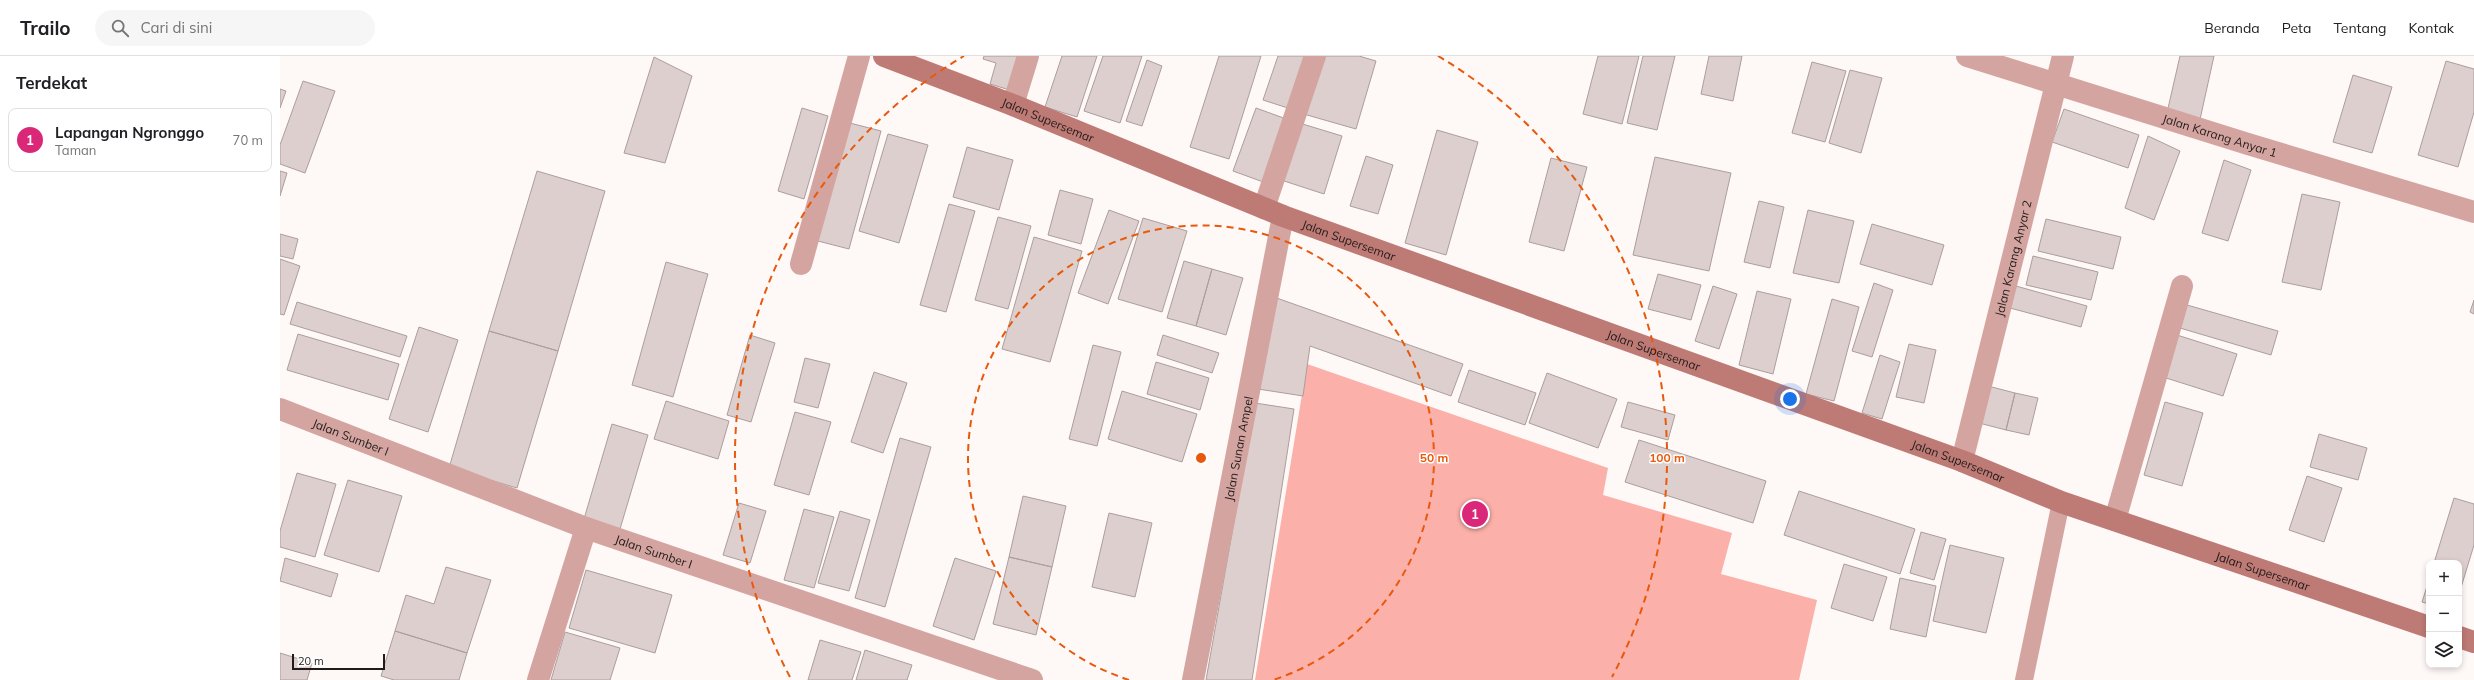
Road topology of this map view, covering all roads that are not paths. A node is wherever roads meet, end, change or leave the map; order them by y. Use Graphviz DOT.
graph roads {
  1 [pos="860,56"];
  2 [pos="884,56"];
  3 [pos="1028,56"];
  4 [pos="1315,56"];
  5 [pos="1967,56"];
  6 [pos="2063,56"];
  7 [pos="2056,83"];
  8 [pos="1013,105"];
  9 [pos="1274,212"];
  10 [pos="2474,212"];
  11 [pos="801,264"];
  12 [pos="2182,286"];
  13 [pos="280,409"];
  14 [pos="1962,461"];
  15 [pos="2061,502"];
  16 [pos="2114,520"];
  17 [pos="586,528"];
  18 [pos="2426,626"];
  19 [pos="2462,638"];
  20 [pos="2474,642"];
  21 [pos="538,680"];
  22 [pos="1032,680"];
  23 [pos="1193,680"];
  24 [pos="2024,680"];
  1 -- 11 [label="street"];
  2 -- 8 [label="main road, Jalan Supersemar"];
  3 -- 8 [label="street"];
  4 -- 9 [label="street, Jalan Sunan Ampel"];
  5 -- 7 [label="street, Jalan Karang Anyar 1"];
  6 -- 7 [label="street, Jalan Karang Anyar 2"];
  7 -- 10 [label="street, Jalan Karang Anyar 1"];
  7 -- 14 [label="street, Jalan Karang Anyar 2"];
  8 -- 9 [label="main road, Jalan Supersemar"];
  9 -- 14 [label="main road, Jalan Supersemar"];
  9 -- 23 [label="street, Jalan Sunan Ampel"];
  12 -- 16 [label="street"];
  13 -- 17 [label="street, Jalan Sumber I"];
  14 -- 15 [label="main road, Jalan Supersemar"];
  15 -- 16 [label="main road, Jalan Supersemar"];
  15 -- 24 [label="lane"];
  16 -- 18 [label="main road, Jalan Supersemar"];
  17 -- 21 [label="street"];
  17 -- 22 [label="street, Jalan Sumber I"];
  19 -- 20 [label="main road"];
}
